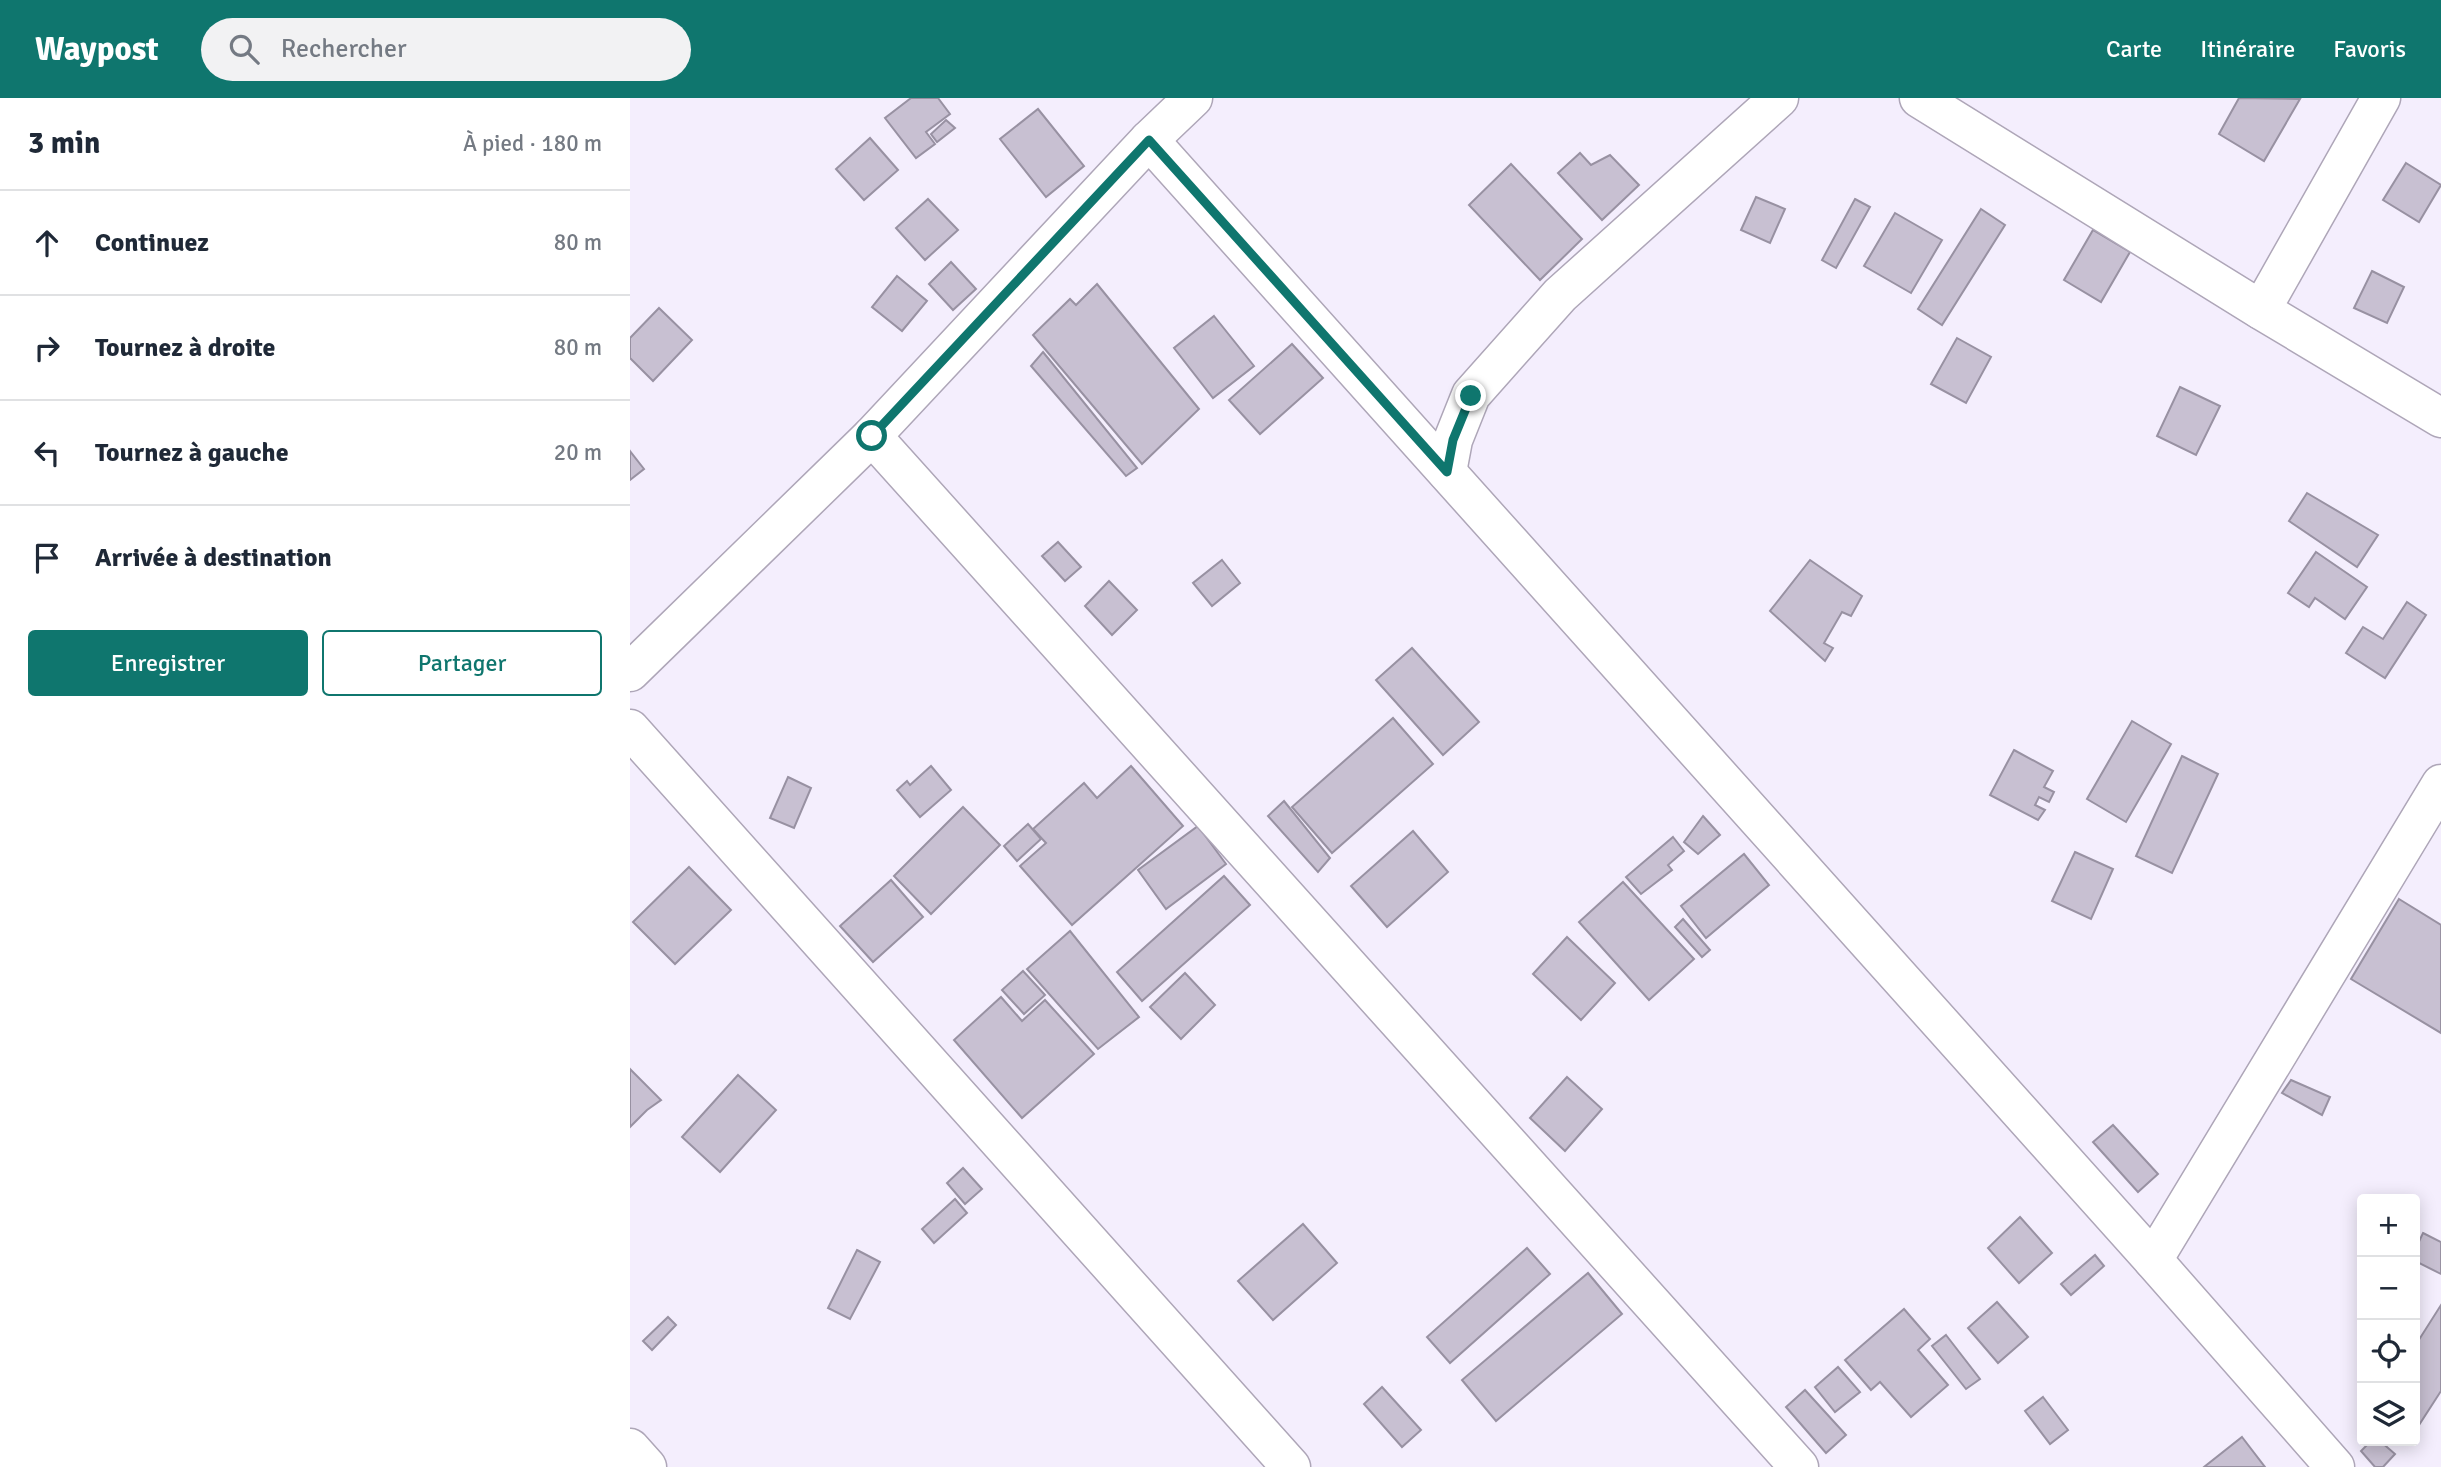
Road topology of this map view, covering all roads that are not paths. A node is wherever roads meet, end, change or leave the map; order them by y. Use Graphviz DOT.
graph roads {
  1 [pos="1193,98"];
  2 [pos="1779,98"];
  3 [pos="1919,98"];
  4 [pos="2381,98"];
  5 [pos="1149,140"];
  6 [pos="2261,310"];
  7 [pos="2441,418"];
  8 [pos="872,436"];
  9 [pos="1447,472"];
  10 [pos="630,672"];
  11 [pos="630,729"];
  12 [pos="2441,784"];
  13 [pos="2153,1260"];
  14 [pos="630,1448"];
  15 [pos="647,1467"];
  16 [pos="1291,1467"];
  17 [pos="1800,1467"];
  18 [pos="2335,1467"];
  1 -- 5 [label="street"];
  2 -- 9 [label="street"];
  3 -- 6 [label="street"];
  4 -- 6 [label="street"];
  5 -- 8 [label="street"];
  5 -- 9 [label="street"];
  6 -- 7 [label="street"];
  8 -- 10 [label="street"];
  8 -- 17 [label="street"];
  9 -- 13 [label="street"];
  11 -- 16 [label="street"];
  12 -- 13 [label="street"];
  13 -- 18 [label="street"];
  14 -- 15 [label="street"];
}
